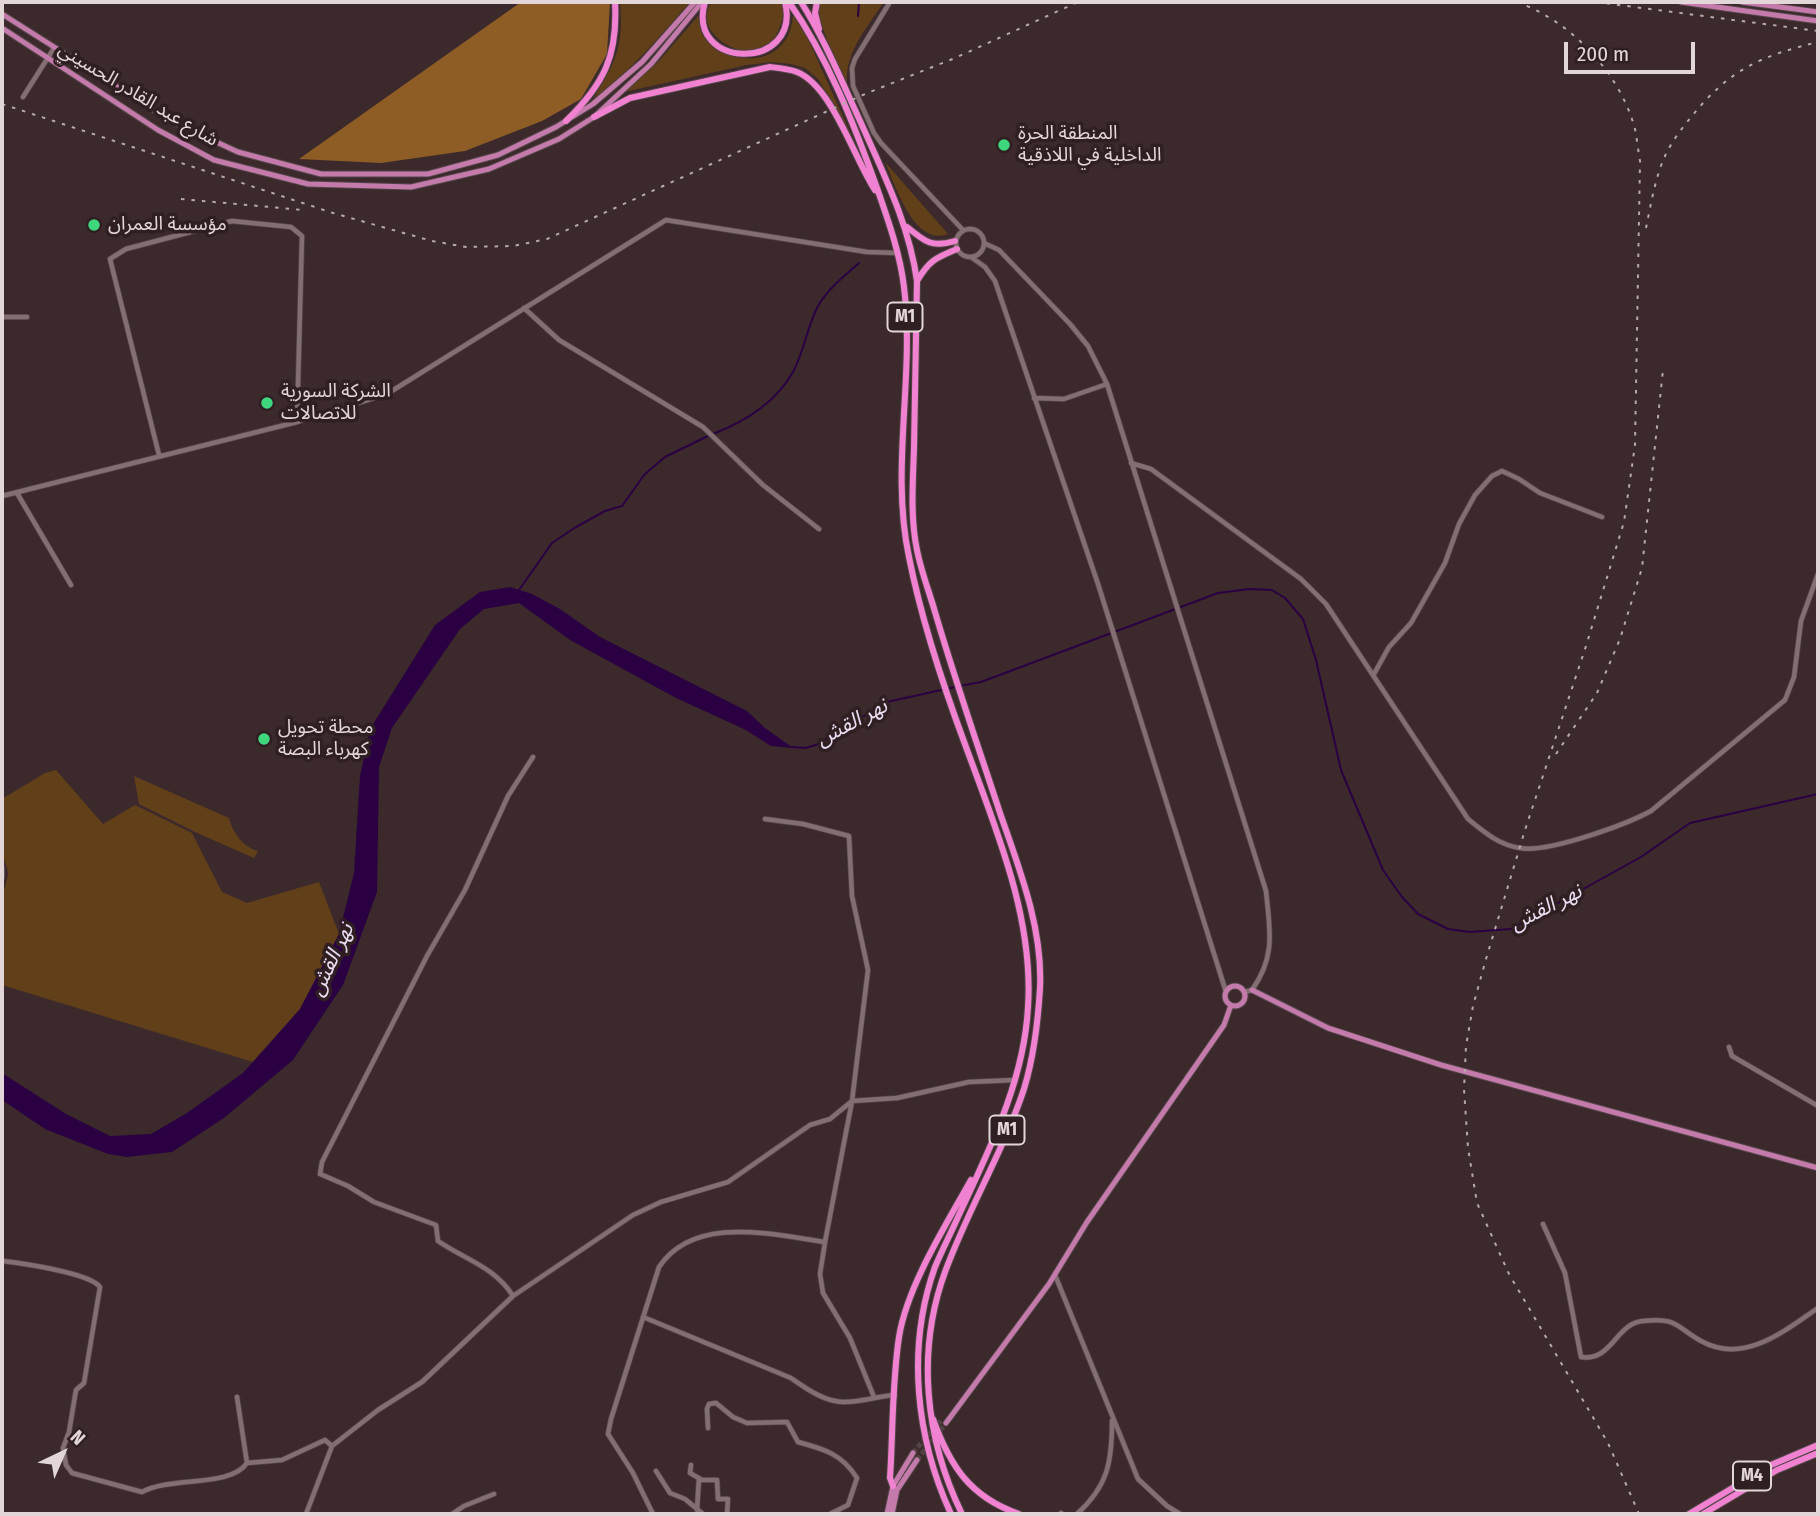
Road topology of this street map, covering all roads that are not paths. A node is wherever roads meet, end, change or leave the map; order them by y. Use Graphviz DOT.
graph roads {
  1 [pos="615,2"];
  2 [pos="695,2"];
  3 [pos="703,2"];
  4 [pos="787,2"];
  5 [pos="800,2"];
  6 [pos="817,2"];
  7 [pos="890,2"];
  8 [pos="1681,2"];
  9 [pos="1742,2"];
  10 [pos="1818,12"];
  11 [pos="2,14"];
  12 [pos="1818,21"];
  13 [pos="2,28"];
  14 [pos="823,41"];
  15 [pos="54,48"];
  16 [pos="47,58"];
  17 [pos="23,97"];
  18 [pos="594,117"];
  19 [pos="566,121"];
  20 [pos="881,199"];
  21 [pos="905,226"];
  22 [pos="963,230"];
  23 [pos="955,241"];
  24 [pos="984,243"];
  25 [pos="957,249"];
  26 [pos="897,253"];
  27 [pos="971,257"];
  28 [pos="917,281"];
  29 [pos="524,308"];
  30 [pos="2,317"];
  31 [pos="27,317"];
  32 [pos="1107,384"];
  33 [pos="1034,398"];
  34 [pos="297,422"];
  35 [pos="159,456"];
  36 [pos="1131,463"];
  37 [pos="17,493"];
  38 [pos="2,496"];
  39 [pos="1601,517"];
  40 [pos="819,529"];
  41 [pos="1818,576"];
  42 [pos="71,585"];
  43 [pos="1374,675"];
  44 [pos="533,757"];
  45 [pos="765,819"];
  46 [pos="2,867"];
  47 [pos="2,877"];
  48 [pos="1252,990"];
  49 [pos="1226,992"];
  50 [pos="1244,992"];
  51 [pos="1231,1005"];
  52 [pos="1729,1048"];
  53 [pos="1016,1080"];
  54 [pos="852,1101"];
  55 [pos="1818,1106"];
  56 [pos="994,1138"];
  57 [pos="1818,1168"];
  58 [pos="1543,1224"];
  59 [pos="825,1242"];
  60 [pos="2,1261"];
  61 [pos="1055,1274"];
  62 [pos="513,1296"];
  63 [pos="1818,1308"];
  64 [pos="643,1317"];
  65 [pos="895,1395"];
  66 [pos="874,1396"];
  67 [pos="237,1397"];
  68 [pos="931,1411"];
  69 [pos="1112,1416"];
  70 [pos="944,1421"];
  71 [pos="708,1428"];
  72 [pos="1818,1445"];
  73 [pos="332,1446"];
  74 [pos="913,1453"];
  75 [pos="1818,1453"];
  76 [pos="918,1460"];
  77 [pos="247,1463"];
  78 [pos="691,1465"];
  79 [pos="656,1471"];
  80 [pos="699,1478"];
  81 [pos="895,1488"];
  82 [pos="494,1494"];
  83 [pos="699,1513"];
  84 [pos="306,1514"];
  85 [pos="452,1514"];
  86 [pos="653,1514"];
  87 [pos="727,1514"];
  88 [pos="830,1514"];
  89 [pos="887,1514"];
  90 [pos="892,1514"];
  91 [pos="951,1514"];
  92 [pos="962,1514"];
  93 [pos="1019,1514"];
  94 [pos="1077,1514"];
  95 [pos="1180,1514"];
  96 [pos="1689,1514"];
  97 [pos="1703,1514"];
  1 -- 19 [label="highway"];
  2 -- 19 [label="main road, شارع عبد القادر الحسيني"];
  3 -- 4 [label="highway"];
  3 -- 18 [label="main road, شارع عبد القادر الحسيني"];
  4 -- 20 [label="highway, M1"];
  5 -- 14 [label="highway, M1"];
  6 -- 14 [label="highway"];
  7 -- 22 [label="street"];
  8 -- 12 [label="main road"];
  9 -- 10 [label="main road"];
  11 -- 15 [label="main road, شارع عبد القادر الحسيني"];
  13 -- 16 [label="main road, شارع عبد القادر الحسيني"];
  14 -- 21 [label="highway, M1"];
  15 -- 16 [label="street"];
  15 -- 19 [label="main road, شارع عبد القادر الحسيني"];
  16 -- 17 [label="street"];
  16 -- 18 [label="main road, شارع عبد القادر الحسيني"];
  18 -- 20 [label="highway"];
  20 -- 26 [label="highway, M1"];
  21 -- 23 [label="highway"];
  21 -- 28 [label="highway, M1"];
  22 -- 23 [label="street"];
  22 -- 24 [label="street"];
  23 -- 25 [label="street"];
  24 -- 27 [label="street"];
  24 -- 32 [label="street"];
  25 -- 27 [label="street"];
  25 -- 28 [label="highway"];
  26 -- 29 [label="street"];
  26 -- 53 [label="highway, M1"];
  27 -- 33 [label="street"];
  28 -- 68 [label="highway, M1"];
  29 -- 34 [label="street"];
  29 -- 40 [label="street"];
  30 -- 31 [label="street"];
  32 -- 33 [label="street"];
  32 -- 36 [label="street"];
  33 -- 49 [label="street"];
  34 -- 35 [label="street"];
  34 -- 35 [label="street"];
  35 -- 37 [label="street"];
  36 -- 43 [label="street"];
  36 -- 48 [label="street"];
  37 -- 38 [label="street"];
  37 -- 42 [label="street"];
  39 -- 43 [label="street"];
  41 -- 43 [label="street"];
  44 -- 62 [label="street"];
  45 -- 54 [label="street"];
  46 -- 47 [label="street"];
  48 -- 50 [label="street"];
  48 -- 57 [label="main road"];
  49 -- 50 [label="main road"];
  49 -- 51 [label="main road"];
  50 -- 51 [label="main road"];
  51 -- 61 [label="main road"];
  52 -- 55 [label="street"];
  53 -- 54 [label="street"];
  53 -- 56 [label="highway, M1"];
  54 -- 59 [label="street"];
  54 -- 62 [label="street"];
  56 -- 65 [label="highway"];
  56 -- 91 [label="highway, M1"];
  58 -- 63 [label="street"];
  59 -- 64 [label="street"];
  59 -- 66 [label="street"];
  60 -- 77 [label="street"];
  61 -- 69 [label="street"];
  61 -- 70 [label="main road"];
  62 -- 73 [label="street"];
  64 -- 66 [label="street"];
  64 -- 86 [label="street"];
  65 -- 66 [label="street"];
  65 -- 81 [label="highway"];
  67 -- 77 [label="street"];
  68 -- 92 [label="highway, M1"];
  68 -- 93 [label="highway"];
  69 -- 94 [label="street"];
  69 -- 95 [label="street"];
  71 -- 88 [label="street"];
  72 -- 96 [label="highway, M4"];
  73 -- 77 [label="street"];
  73 -- 84 [label="street"];
  74 -- 81 [label="main road"];
  75 -- 97 [label="highway, M4"];
  76 -- 81 [label="main road"];
  78 -- 80 [label="street"];
  79 -- 83 [label="street"];
  80 -- 83 [label="street"];
  80 -- 87 [label="street"];
  81 -- 89 [label="main road"];
  81 -- 90 [label="main road"];
  82 -- 85 [label="street"];
}
